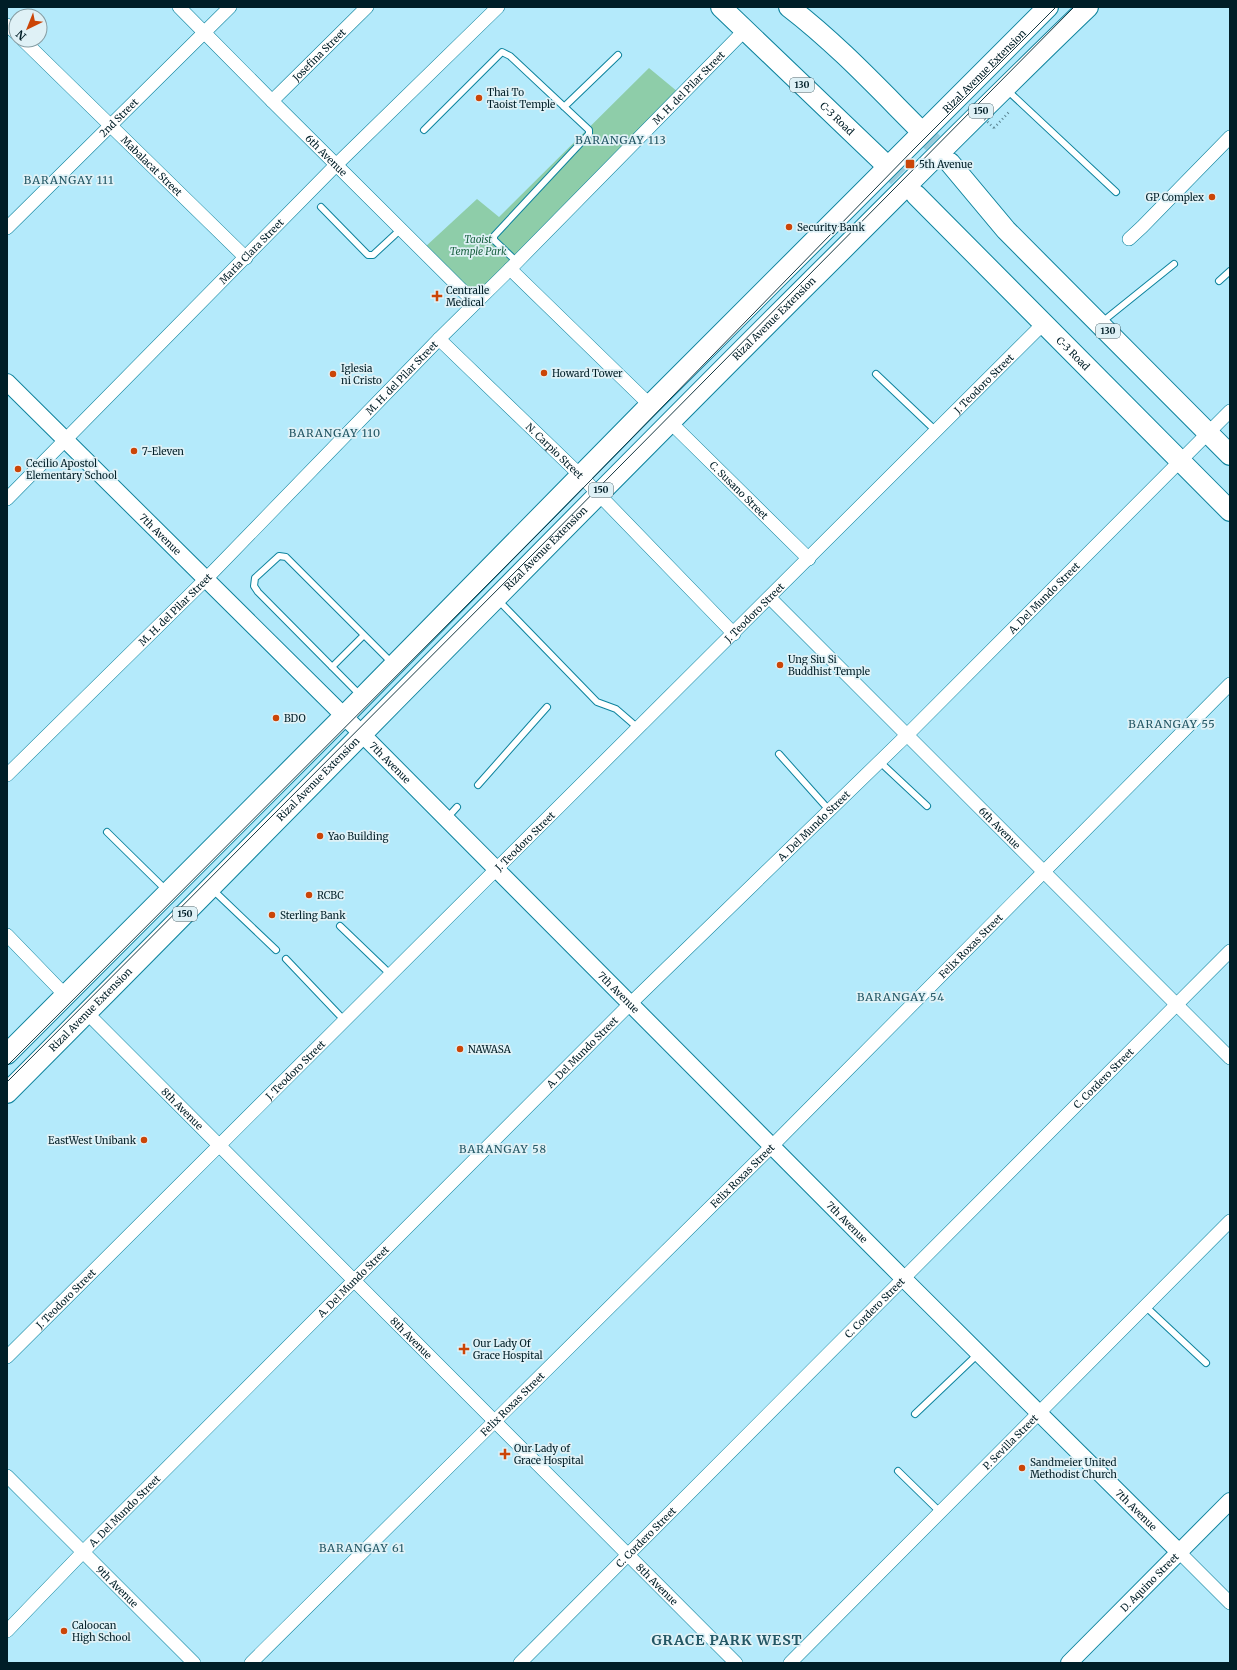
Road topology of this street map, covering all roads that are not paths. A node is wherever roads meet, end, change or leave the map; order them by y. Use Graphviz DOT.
graph roads {
  1 [pos="179,7"];
  2 [pos="230,7"];
  3 [pos="367,7"];
  4 [pos="498,7"];
  5 [pos="721,7"];
  6 [pos="789,7"];
  7 [pos="1048,7"];
  8 [pos="1088,7"];
  9 [pos="744,31"];
  10 [pos="204,33"];
  11 [pos="31,48"];
  12 [pos="618,55"];
  13 [pos="1005,87"];
  14 [pos="272,101"];
  15 [pos="564,107"];
  16 [pos="111,125"];
  17 [pos="919,129"];
  18 [pos="424,130"];
  19 [pos="1230,137"];
  20 [pos="884,163"];
  21 [pos="950,163"];
  22 [pos="336,165"];
  23 [pos="1116,192"];
  24 [pos="916,195"];
  25 [pos="321,207"];
  26 [pos="7,228"];
  27 [pos="401,229"];
  28 [pos="1129,239"];
  29 [pos="246,258"];
  30 [pos="1174,264"];
  31 [pos="514,266"];
  32 [pos="1230,270"];
  33 [pos="1219,281"];
  34 [pos="475,303"];
  35 [pos="1043,324"];
  36 [pos="1100,324"];
  37 [pos="439,340"];
  38 [pos="876,374"];
  39 [pos="7,382"];
  40 [pos="650,405"];
  41 [pos="1230,411"];
  42 [pos="670,422"];
  43 [pos="936,431"];
  44 [pos="1208,433"];
  45 [pos="65,440"];
  46 [pos="1230,455"];
  47 [pos="1180,461"];
  48 [pos="580,475"];
  49 [pos="598,494"];
  50 [pos="7,499"];
  51 [pos="1230,511"];
  52 [pos="809,558"];
  53 [pos="206,579"];
  54 [pos="496,598"];
  55 [pos="770,598"];
  56 [pos="734,634"];
  57 [pos="364,635"];
  58 [pos="394,665"];
  59 [pos="332,667"];
  60 [pos="1230,684"];
  61 [pos="362,698"];
  62 [pos="547,707"];
  63 [pos="344,716"];
  64 [pos="638,728"];
  65 [pos="362,735"];
  66 [pos="907,735"];
  67 [pos="779,754"];
  68 [pos="880,762"];
  69 [pos="7,775"];
  70 [pos="478,785"];
  71 [pos="927,806"];
  72 [pos="457,807"];
  73 [pos="829,810"];
  74 [pos="446,819"];
  75 [pos="107,832"];
  76 [pos="496,869"];
  77 [pos="1044,872"];
  78 [pos="211,888"];
  79 [pos="168,892"];
  80 [pos="340,926"];
  81 [pos="7,935"];
  82 [pos="276,950"];
  83 [pos="1230,951"];
  84 [pos="286,959"];
  85 [pos="390,974"];
  86 [pos="65,995"];
  87 [pos="630,1004"];
  88 [pos="1177,1005"];
  89 [pos="87,1013"];
  90 [pos="344,1020"];
  91 [pos="7,1054"];
  92 [pos="1230,1058"];
  93 [pos="7,1093"];
  94 [pos="218,1146"];
  95 [pos="772,1146"];
  96 [pos="1230,1222"];
  97 [pos="904,1279"];
  98 [pos="354,1280"];
  99 [pos="1145,1306"];
  100 [pos="979,1353"];
  101 [pos="7,1357"];
  102 [pos="1206,1363"];
  103 [pos="1039,1412"];
  104 [pos="916,1414"];
  105 [pos="494,1422"];
  106 [pos="898,1471"];
  107 [pos="7,1476"];
  108 [pos="1230,1501"];
  109 [pos="940,1512"];
  110 [pos="83,1552"];
  111 [pos="1179,1552"];
  112 [pos="628,1555"];
  113 [pos="1230,1603"];
  114 [pos="7,1631"];
  115 [pos="194,1663"];
  116 [pos="251,1663"];
  117 [pos="520,1663"];
  118 [pos="736,1663"];
  119 [pos="790,1663"];
  120 [pos="1069,1663"];
  1 -- 10 [label="street, 6th Avenue"];
  2 -- 10 [label="street, 2nd Street"];
  3 -- 14 [label="street, Josefina Street"];
  4 -- 22 [label="street, Maria Clara Street"];
  5 -- 9 [label="main road, C-3 Road / 130"];
  6 -- 17 [label="main road"];
  7 -- 40 [label="main road, Rizal Avenue Extension / 150"];
  8 -- 13 [label="main road, Rizal Avenue Extension / 150"];
  9 -- 20 [label="main road, C-3 Road / 130"];
  9 -- 31 [label="street, M. H. del Pilar Street"];
  10 -- 14 [label="street, 6th Avenue"];
  10 -- 16 [label="street, 2nd Street"];
  11 -- 16 [label="street, Mabalacat Street"];
  12 -- 15 [label="lane"];
  13 -- 23 [label="lane"];
  13 -- 42 [label="main road, Rizal Avenue Extension / 150"];
  14 -- 22 [label="street, 6th Avenue"];
  15 -- 18 [label="lane"];
  15 -- 31 [label="lane"];
  16 -- 26 [label="street, 2nd Street"];
  16 -- 29 [label="street, Mabalacat Street"];
  19 -- 28 [label="street"];
  21 -- 36 [label="main road, 130"];
  22 -- 27 [label="street, 6th Avenue"];
  22 -- 29 [label="street, Maria Clara Street"];
  24 -- 35 [label="main road, C-3 Road"];
  25 -- 27 [label="lane"];
  27 -- 34 [label="street, 6th Avenue"];
  29 -- 45 [label="street, Maria Clara Street"];
  30 -- 36 [label="lane"];
  31 -- 34 [label="street, M. H. del Pilar Street"];
  31 -- 40 [label="street"];
  32 -- 33 [label="lane"];
  34 -- 37 [label="street, M. H. del Pilar Street"];
  35 -- 43 [label="street, J. Teodoro Street"];
  35 -- 47 [label="main road, C-3 Road"];
  36 -- 44 [label="main road, 130"];
  37 -- 48 [label="street, N. Carpio Street"];
  37 -- 53 [label="street, M. H. del Pilar Street"];
  38 -- 43 [label="lane"];
  39 -- 45 [label="street, 7th Avenue"];
  40 -- 48 [label="main road, Rizal Avenue Extension / 150"];
  41 -- 44 [label="street, A. Del Mundo Street"];
  42 -- 49 [label="main road, Rizal Avenue Extension / 150"];
  42 -- 52 [label="street, C. Susano Street"];
  43 -- 52 [label="street, J. Teodoro Street"];
  44 -- 46 [label="main road, 130"];
  44 -- 47 [label="street, A. Del Mundo Street"];
  45 -- 50 [label="street, Maria Clara Street"];
  45 -- 53 [label="street, 7th Avenue"];
  47 -- 51 [label="main road, C-3 Road"];
  47 -- 66 [label="street, A. Del Mundo Street"];
  48 -- 49 [label="street, N. Carpio Street"];
  48 -- 58 [label="main road, Rizal Avenue Extension / 150"];
  49 -- 54 [label="main road, Rizal Avenue Extension / 150"];
  49 -- 56 [label="street, N. Carpio Street"];
  52 -- 55 [label="street, J. Teodoro Street"];
  53 -- 63 [label="street, 7th Avenue"];
  53 -- 69 [label="street, M. H. del Pilar Street"];
  54 -- 64 [label="lane"];
  54 -- 65 [label="main road, Rizal Avenue Extension / 150"];
  55 -- 56 [label="street, J. Teodoro Street"];
  55 -- 66 [label="street, 6th Avenue"];
  56 -- 64 [label="street, J. Teodoro Street"];
  57 -- 58 [label="lane"];
  57 -- 59 [label="lane"];
  57 -- 59 [label="lane"];
  58 -- 61 [label="main road, Rizal Avenue Extension / 150"];
  59 -- 61 [label="lane"];
  60 -- 77 [label="street, Felix Roxas Street"];
  61 -- 63 [label="main road, Rizal Avenue Extension / 150"];
  62 -- 70 [label="lane"];
  63 -- 65 [label="street, 7th Avenue"];
  63 -- 79 [label="main road, Rizal Avenue Extension / 150"];
  64 -- 76 [label="street, J. Teodoro Street"];
  65 -- 74 [label="street, 7th Avenue"];
  65 -- 78 [label="main road, Rizal Avenue Extension / 150"];
  66 -- 68 [label="street, A. Del Mundo Street"];
  66 -- 77 [label="street, 6th Avenue"];
  67 -- 73 [label="lane"];
  68 -- 71 [label="lane"];
  68 -- 73 [label="street, A. Del Mundo Street"];
  72 -- 74 [label="lane"];
  73 -- 87 [label="street, A. Del Mundo Street"];
  74 -- 76 [label="street, 7th Avenue"];
  75 -- 79 [label="lane"];
  76 -- 85 [label="street, J. Teodoro Street"];
  76 -- 87 [label="street, 7th Avenue"];
  77 -- 88 [label="street, 6th Avenue"];
  77 -- 95 [label="street, Felix Roxas Street"];
  78 -- 82 [label="lane"];
  78 -- 89 [label="main road, Rizal Avenue Extension / 150"];
  79 -- 86 [label="main road, Rizal Avenue Extension / 150"];
  80 -- 85 [label="lane"];
  81 -- 86 [label="street"];
  83 -- 88 [label="street, C. Cordero Street"];
  84 -- 90 [label="lane"];
  85 -- 90 [label="street, J. Teodoro Street"];
  86 -- 91 [label="main road, Rizal Avenue Extension / 150"];
  87 -- 95 [label="street, 7th Avenue"];
  87 -- 98 [label="street, A. Del Mundo Street"];
  88 -- 92 [label="street, 6th Avenue"];
  88 -- 97 [label="street, C. Cordero Street"];
  89 -- 93 [label="main road, Rizal Avenue Extension / 150"];
  89 -- 94 [label="street, 8th Avenue"];
  90 -- 94 [label="street, J. Teodoro Street"];
  94 -- 98 [label="street, 8th Avenue"];
  94 -- 101 [label="street, J. Teodoro Street"];
  95 -- 97 [label="street, 7th Avenue"];
  95 -- 105 [label="street, Felix Roxas Street"];
  96 -- 99 [label="street, P. Sevilla Street"];
  97 -- 100 [label="street, 7th Avenue"];
  97 -- 112 [label="street, C. Cordero Street"];
  98 -- 105 [label="street, 8th Avenue"];
  98 -- 110 [label="street, A. Del Mundo Street"];
  99 -- 102 [label="lane"];
  99 -- 103 [label="street, P. Sevilla Street"];
  100 -- 103 [label="street, 7th Avenue"];
  100 -- 104 [label="lane"];
  103 -- 109 [label="street, P. Sevilla Street"];
  103 -- 111 [label="street, 7th Avenue"];
  105 -- 112 [label="street, 8th Avenue"];
  105 -- 116 [label="street, Felix Roxas Street"];
  106 -- 109 [label="lane"];
  107 -- 110 [label="street, 9th Avenue"];
  108 -- 111 [label="street, D. Aquino Street"];
  109 -- 119 [label="street, P. Sevilla Street"];
  110 -- 114 [label="street, A. Del Mundo Street"];
  110 -- 115 [label="street, 9th Avenue"];
  111 -- 113 [label="street, 7th Avenue"];
  111 -- 120 [label="street, D. Aquino Street"];
  112 -- 117 [label="street, C. Cordero Street"];
  112 -- 118 [label="street, 8th Avenue"];
}
